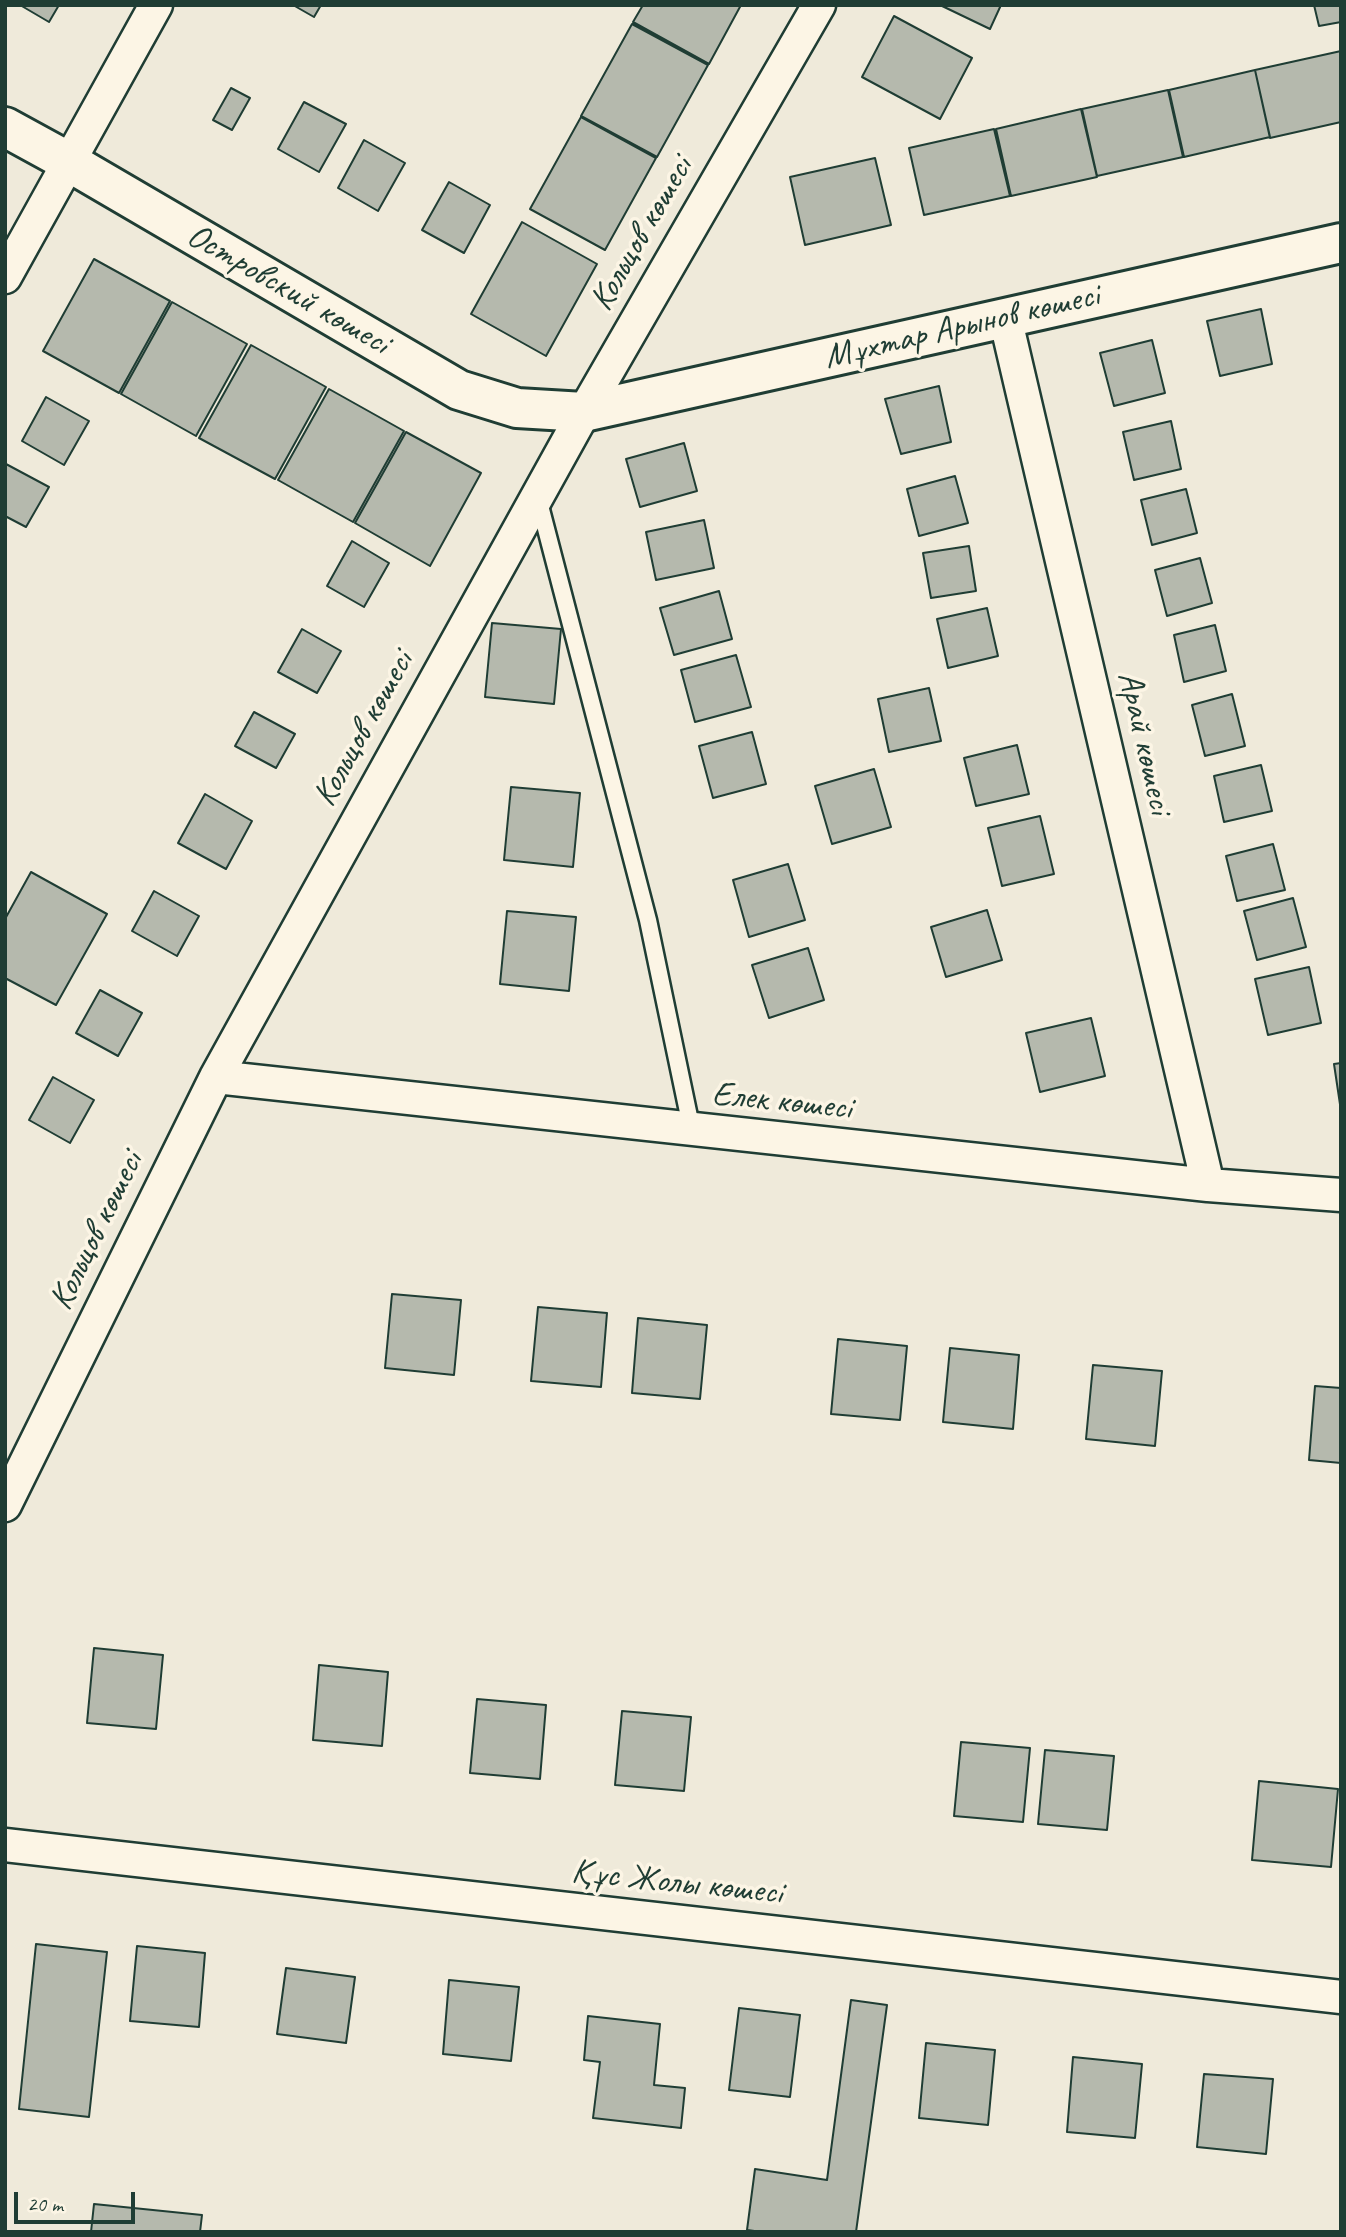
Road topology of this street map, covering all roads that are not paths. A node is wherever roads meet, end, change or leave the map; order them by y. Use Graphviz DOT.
graph roads {
  1 [pos="156,5"];
  2 [pos="819,5"];
  3 [pos="5,127"];
  4 [pos="69,162"];
  5 [pos="1341,243"];
  6 [pos="5,277"];
  7 [pos="1005,317"];
  8 [pos="584,412"];
  9 [pos="537,496"];
  10 [pos="216,1077"];
  11 [pos="692,1131"];
  12 [pos="1208,1185"];
  13 [pos="1341,1195"];
  14 [pos="5,1505"];
  15 [pos="5,1845"];
  16 [pos="1341,1997"];
  1 -- 4 [label="street"];
  2 -- 8 [label="street, Кольцов көшесі"];
  3 -- 4 [label="street, Островский көшесі"];
  4 -- 6 [label="street"];
  4 -- 8 [label="street, Островский көшесі"];
  5 -- 7 [label="street, Мұхтар Арынов көшесі"];
  7 -- 8 [label="street, Мұхтар Арынов көшесі"];
  7 -- 12 [label="street, Арай көшесі"];
  8 -- 9 [label="street, Кольцов көшесі"];
  9 -- 10 [label="street, Кольцов көшесі"];
  9 -- 11 [label="lane"];
  10 -- 11 [label="street, Елек көшесі"];
  10 -- 14 [label="street, Кольцов көшесі"];
  11 -- 12 [label="street, Елек көшесі"];
  12 -- 13 [label="street, Елек көшесі"];
  15 -- 16 [label="street, Құс Жолы көшесі"];
}
